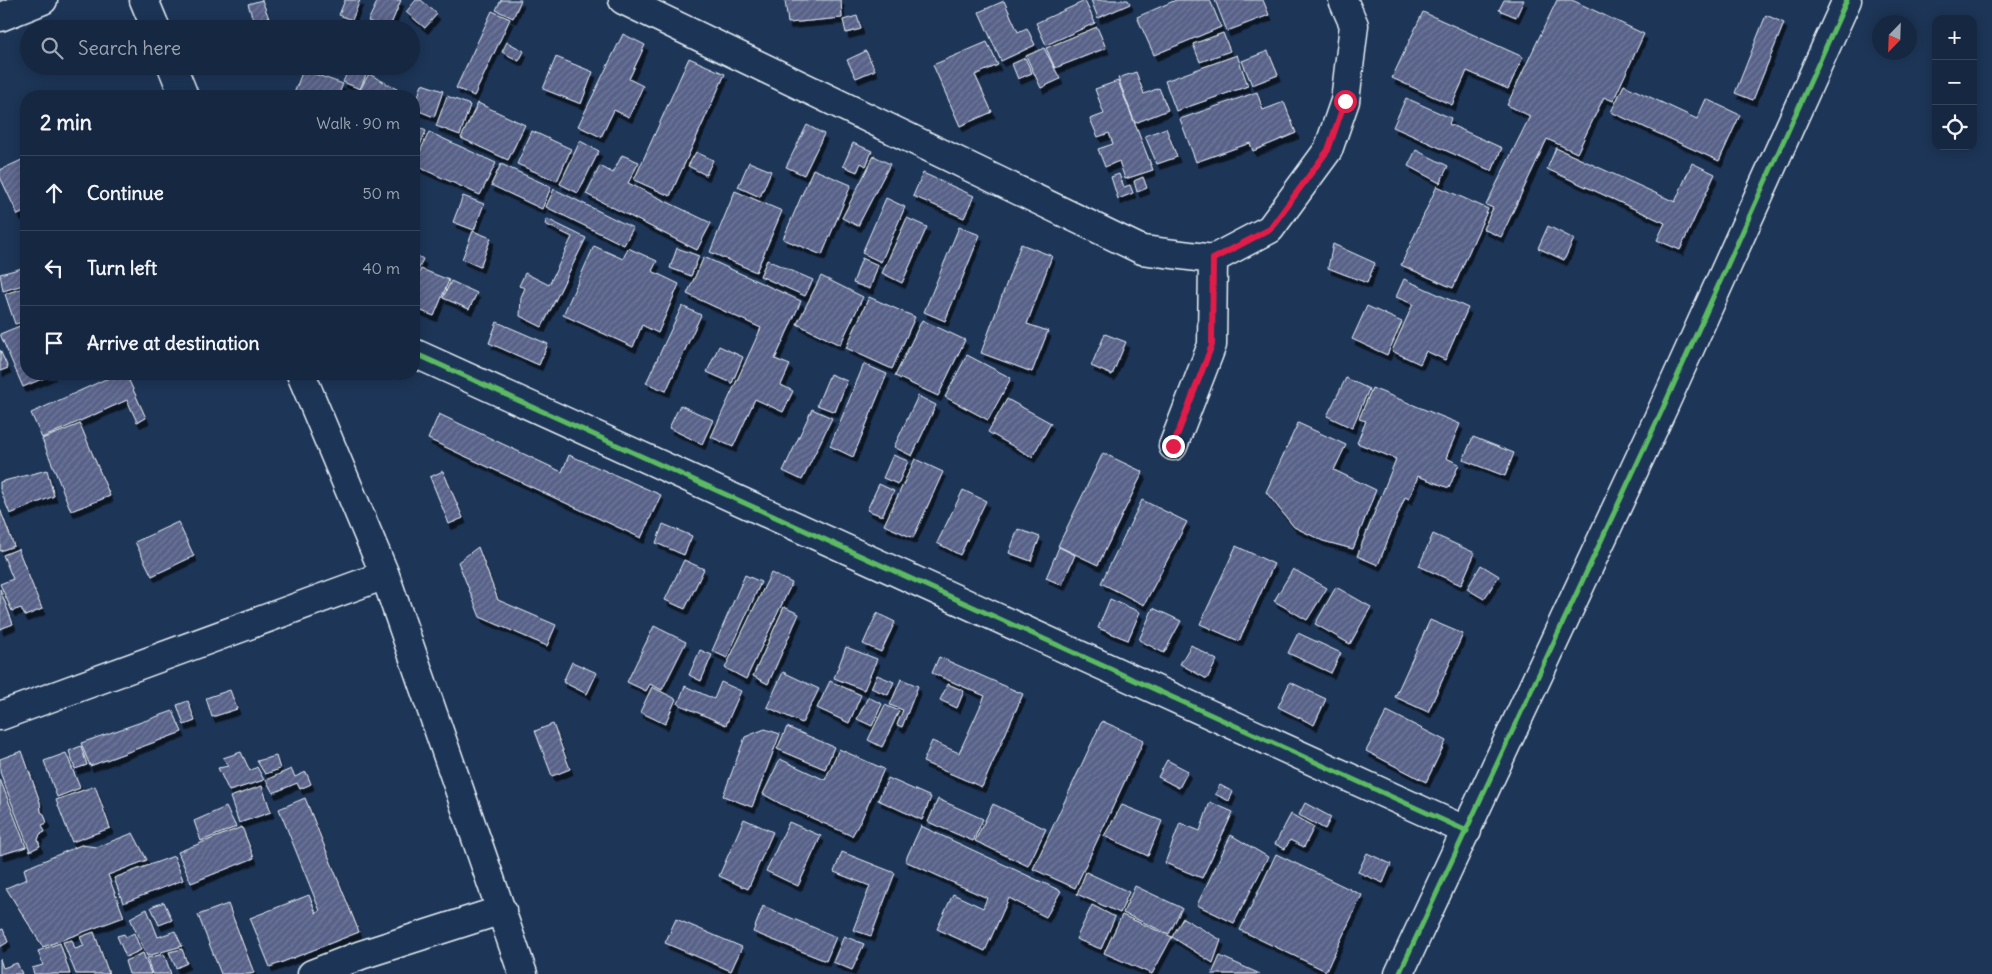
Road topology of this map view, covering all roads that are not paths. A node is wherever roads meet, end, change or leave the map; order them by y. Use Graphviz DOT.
graph roads {
  1 [pos="42,0"];
  2 [pos="144,0"];
  3 [pos="623,0"];
  4 [pos="1343,0"];
  5 [pos="1847,0"];
  6 [pos="0,17"];
  7 [pos="152,20"];
  8 [pos="176,75"];
  9 [pos="182,90"];
  10 [pos="1213,259"];
  11 [pos="420,356"];
  12 [pos="304,380"];
  13 [pos="1173,446"];
  14 [pos="385,575"];
  15 [pos="0,716"];
  16 [pos="1467,831"];
  17 [pos="502,910"];
  18 [pos="312,974"];
  19 [pos="523,974"];
  20 [pos="1399,974"];
  1 -- 6 [label="street"];
  2 -- 7 [label="street"];
  3 -- 10 [label="street"];
  4 -- 10 [label="street"];
  5 -- 16 [label="street"];
  8 -- 9 [label="street"];
  10 -- 13 [label="street"];
  11 -- 16 [label="street"];
  12 -- 14 [label="street"];
  14 -- 15 [label="street"];
  14 -- 17 [label="street"];
  16 -- 20 [label="street"];
  17 -- 18 [label="street"];
  17 -- 19 [label="street"];
}
